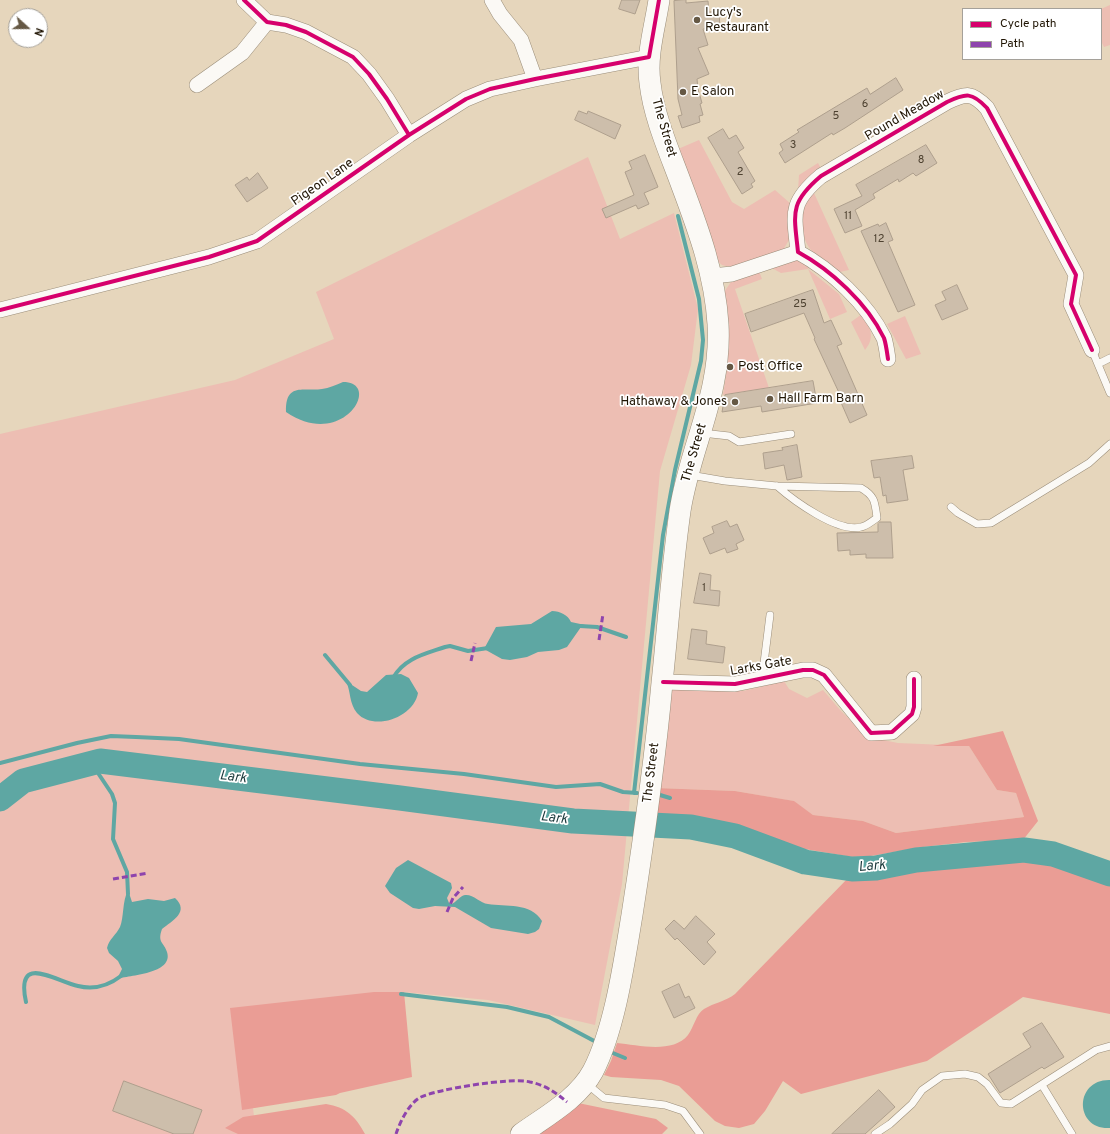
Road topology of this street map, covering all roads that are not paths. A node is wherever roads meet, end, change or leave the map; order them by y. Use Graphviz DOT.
graph roads {
  1 [pos="244,0"];
  2 [pos="492,0"];
  3 [pos="659,0"];
  4 [pos="267,22"];
  5 [pos="649,57"];
  6 [pos="535,78"];
  7 [pos="197,85"];
  8 [pos="409,135"];
  9 [pos="798,252"];
  10 [pos="712,276"];
  11 [pos="0,310"];
  12 [pos="1092,350"];
  13 [pos="1110,358"];
  14 [pos="888,359"];
  15 [pos="1098,364"];
  16 [pos="1110,393"];
  17 [pos="701,433"];
  18 [pos="791,434"];
  19 [pos="1110,444"];
  20 [pos="688,475"];
  21 [pos="777,486"];
  22 [pos="951,507"];
  23 [pos="770,616"];
  24 [pos="762,679"];
  25 [pos="914,679"];
  26 [pos="663,682"];
  27 [pos="1110,1046"];
  28 [pos="585,1083"];
  29 [pos="1042,1085"];
  30 [pos="522,1134"];
  31 [pos="700,1134"];
  32 [pos="875,1134"];
  33 [pos="1072,1134"];
  1 -- 4 [label="street"];
  2 -- 6 [label="street"];
  3 -- 5 [label="main road, The Street"];
  4 -- 7 [label="street"];
  4 -- 8 [label="street"];
  5 -- 6 [label="street, Pigeon Lane"];
  5 -- 10 [label="main road, The Street"];
  6 -- 8 [label="street, Pigeon Lane"];
  8 -- 11 [label="street, Pigeon Lane"];
  9 -- 10 [label="street"];
  9 -- 12 [label="street, Pound Meadow"];
  9 -- 14 [label="street"];
  10 -- 17 [label="main road, The Street"];
  12 -- 15 [label="lane"];
  13 -- 15 [label="lane"];
  15 -- 16 [label="lane"];
  17 -- 18 [label="lane"];
  17 -- 20 [label="main road, The Street"];
  19 -- 22 [label="lane"];
  20 -- 21 [label="lane"];
  20 -- 26 [label="main road, The Street"];
  21 -- 21 [label="lane"];
  23 -- 24 [label="lane"];
  24 -- 25 [label="street, Larks Gate"];
  24 -- 26 [label="street, Larks Gate"];
  26 -- 28 [label="main road, The Street"];
  27 -- 29 [label="lane"];
  28 -- 30 [label="main road, The Street"];
  28 -- 31 [label="lane"];
  29 -- 32 [label="lane"];
  29 -- 33 [label="lane"];
}
